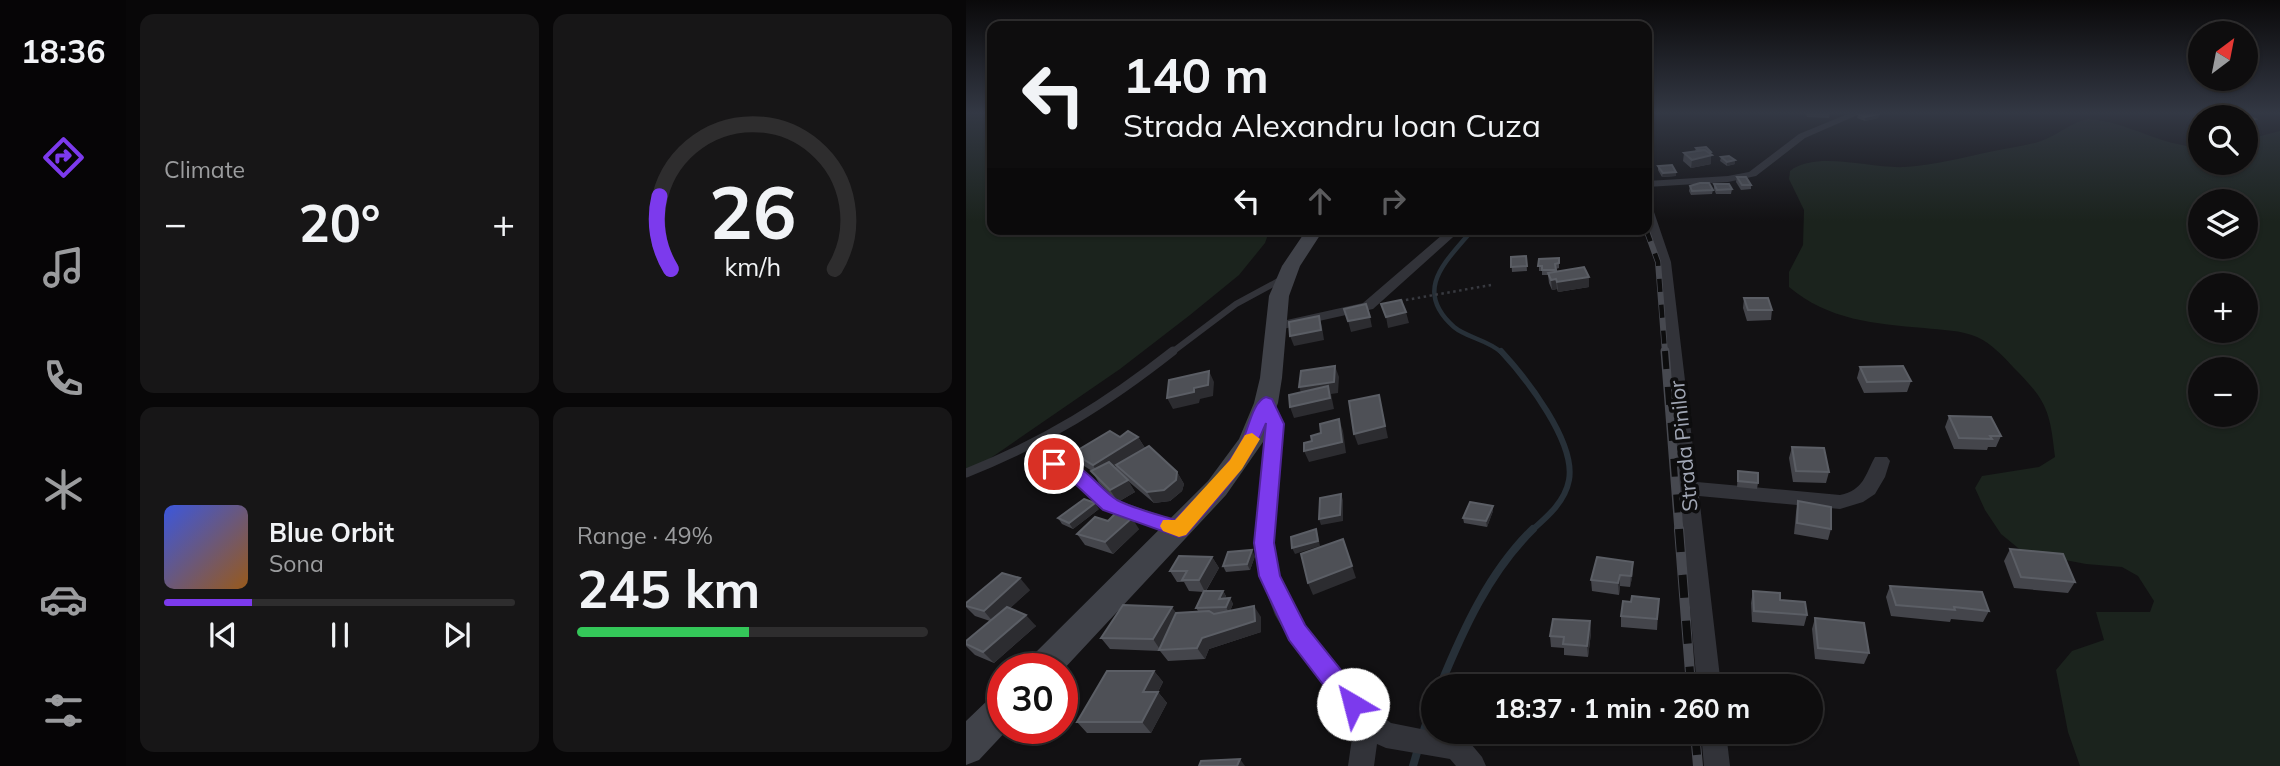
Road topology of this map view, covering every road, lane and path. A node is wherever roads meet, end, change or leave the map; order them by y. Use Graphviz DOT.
graph roads {
  1 [pos="1785,149"];
  2 [pos="1652,184"];
  3 [pos="1652,224"];
  4 [pos="1312,235"];
  5 [pos="1449,235"];
  6 [pos="1285,278"];
  7 [pos="1491,285"];
  8 [pos="1412,299"];
  9 [pos="1274,327"];
  10 [pos="1266,403"];
  11 [pos="1881,461"];
  12 [pos="1054,464"];
  13 [pos="966,473"];
  14 [pos="1689,488"];
  15 [pos="1179,529"];
  16 [pos="1058,653"];
  17 [pos="1708,674"];
  18 [pos="987,725"];
  19 [pos="1377,728"];
  20 [pos="1715,744"];
  21 [pos="966,747"];
  22 [pos="1465,756"];
  23 [pos="1361,766"];
  24 [pos="1717,766"];
  1 -- 2 [label="street"];
  3 -- 14 [label="street, Strada Pinilor"];
  4 -- 6 [label="main road"];
  5 -- 9 [label="street"];
  6 -- 9 [label="main road"];
  6 -- 13 [label="lane"];
  7 -- 8 [label="path"];
  9 -- 10 [label="main road"];
  10 -- 15 [label="main road"];
  10 -- 19 [label="street"];
  11 -- 14 [label="street"];
  12 -- 15 [label="street"];
  14 -- 17 [label="street, Strada Pinilor"];
  15 -- 16 [label="main road"];
  18 -- 21 [label="main road"];
  19 -- 22 [label="street"];
  19 -- 23 [label="street"];
  20 -- 24 [label="street"];
}
